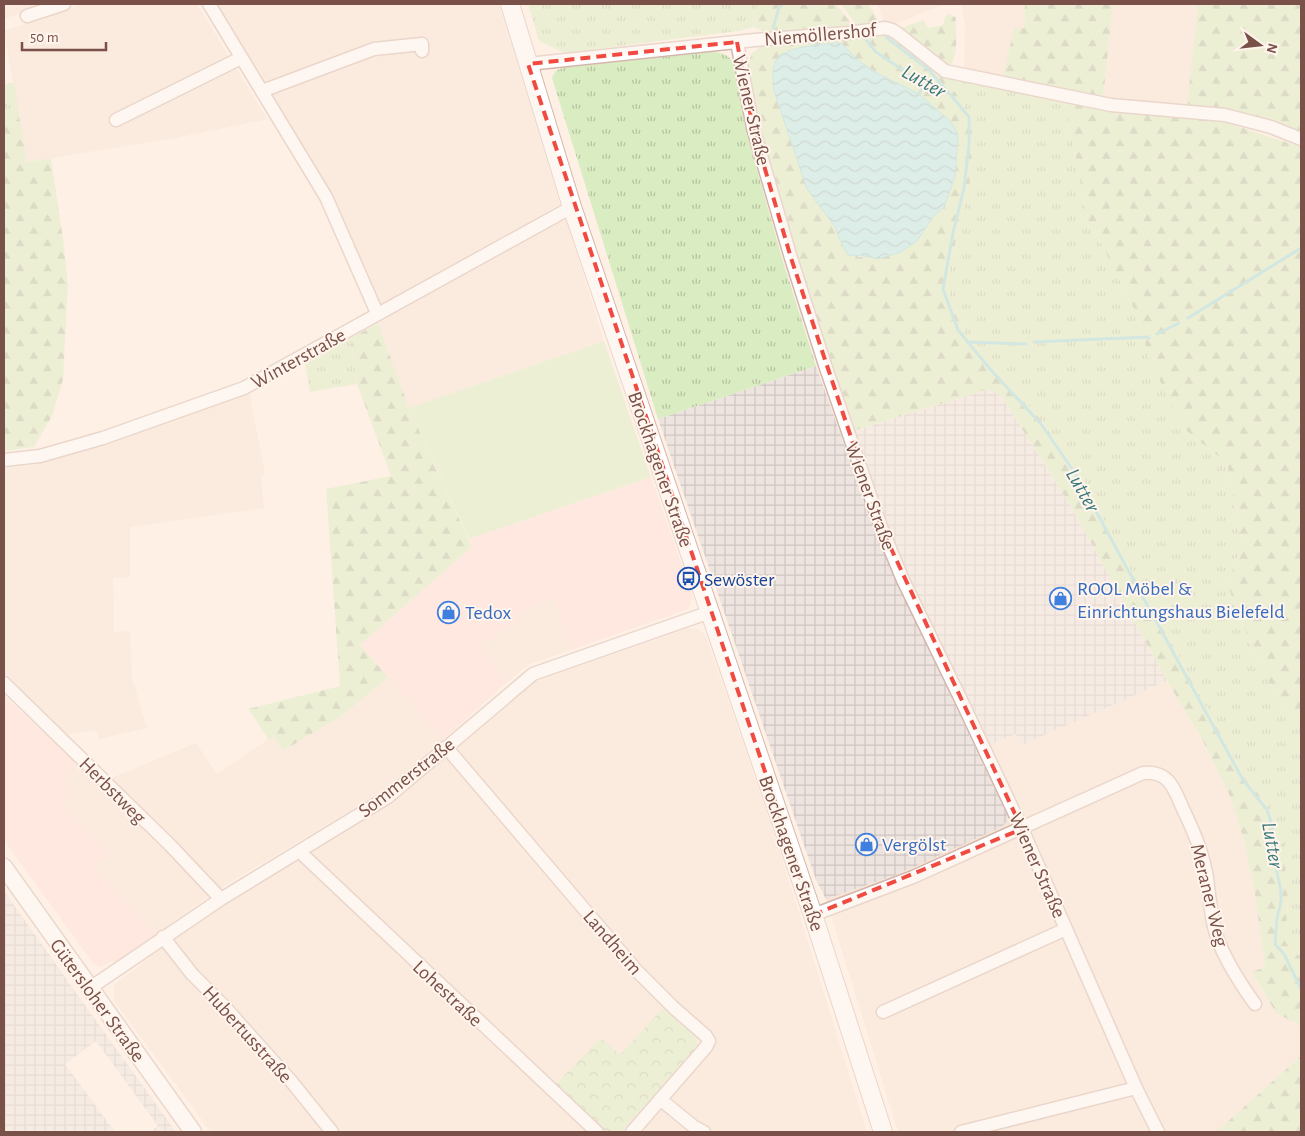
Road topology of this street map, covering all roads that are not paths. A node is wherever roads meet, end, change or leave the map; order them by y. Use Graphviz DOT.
graph roads {
  1 [pos="64,4"];
  2 [pos="209,4"];
  3 [pos="510,4"];
  4 [pos="27,16"];
  5 [pos="737,42"];
  6 [pos="422,51"];
  7 [pos="241,58"];
  8 [pos="528,64"];
  9 [pos="262,91"];
  10 [pos="116,120"];
  11 [pos="1301,139"];
  12 [pos="572,207"];
  13 [pos="377,314"];
  14 [pos="4,460"];
  15 [pos="710,612"];
  16 [pos="4,683"];
  17 [pos="446,748"];
  18 [pos="1022,829"];
  19 [pos="300,852"];
  20 [pos="4,867"];
  21 [pos="221,899"];
  22 [pos="813,916"];
  23 [pos="1066,929"];
  24 [pos="163,937"];
  25 [pos="90,988"];
  26 [pos="1255,1004"];
  27 [pos="883,1012"];
  28 [pos="1136,1088"];
  29 [pos="660,1099"];
  30 [pos="192,1132"];
  31 [pos="332,1132"];
  32 [pos="597,1132"];
  33 [pos="632,1132"];
  34 [pos="704,1132"];
  35 [pos="883,1132"];
  36 [pos="961,1132"];
  37 [pos="1158,1132"];
  1 -- 4 [label="street"];
  2 -- 7 [label="street"];
  3 -- 8 [label="main road, Brockhagener Straße"];
  5 -- 8 [label="street, Niemöllershof"];
  5 -- 11 [label="street, Niemöllershof"];
  5 -- 18 [label="street, Wiener Straße"];
  6 -- 9 [label="street"];
  7 -- 9 [label="street"];
  7 -- 10 [label="street"];
  8 -- 12 [label="main road, Brockhagener Straße"];
  9 -- 13 [label="street"];
  12 -- 13 [label="street, Winterstraße"];
  12 -- 15 [label="main road, Brockhagener Straße"];
  13 -- 14 [label="street, Winterstraße"];
  15 -- 17 [label="street, Sommerstraße"];
  15 -- 22 [label="main road, Brockhagener Straße"];
  16 -- 21 [label="street, Herbstweg"];
  17 -- 19 [label="street, Sommerstraße"];
  17 -- 29 [label="street, Landheim"];
  18 -- 22 [label="street, Meraner Weg"];
  18 -- 23 [label="street, Wiener Straße"];
  18 -- 26 [label="street, Meraner Weg"];
  19 -- 21 [label="street, Sommerstraße"];
  19 -- 32 [label="street, Lohestraße"];
  20 -- 25 [label="street, Gütersloher Straße"];
  21 -- 24 [label="street, Sommerstraße"];
  22 -- 35 [label="main road, Brockhagener Straße"];
  23 -- 27 [label="street, Wiener Straße"];
  23 -- 28 [label="street, Wiener Straße"];
  24 -- 25 [label="street, Sommerstraße"];
  24 -- 31 [label="street, Hubertusstraße"];
  25 -- 30 [label="street, Gütersloher Straße"];
  28 -- 36 [label="street"];
  28 -- 37 [label="street, Wiener Straße"];
  29 -- 33 [label="street, Landheim"];
  29 -- 34 [label="street"];
}
